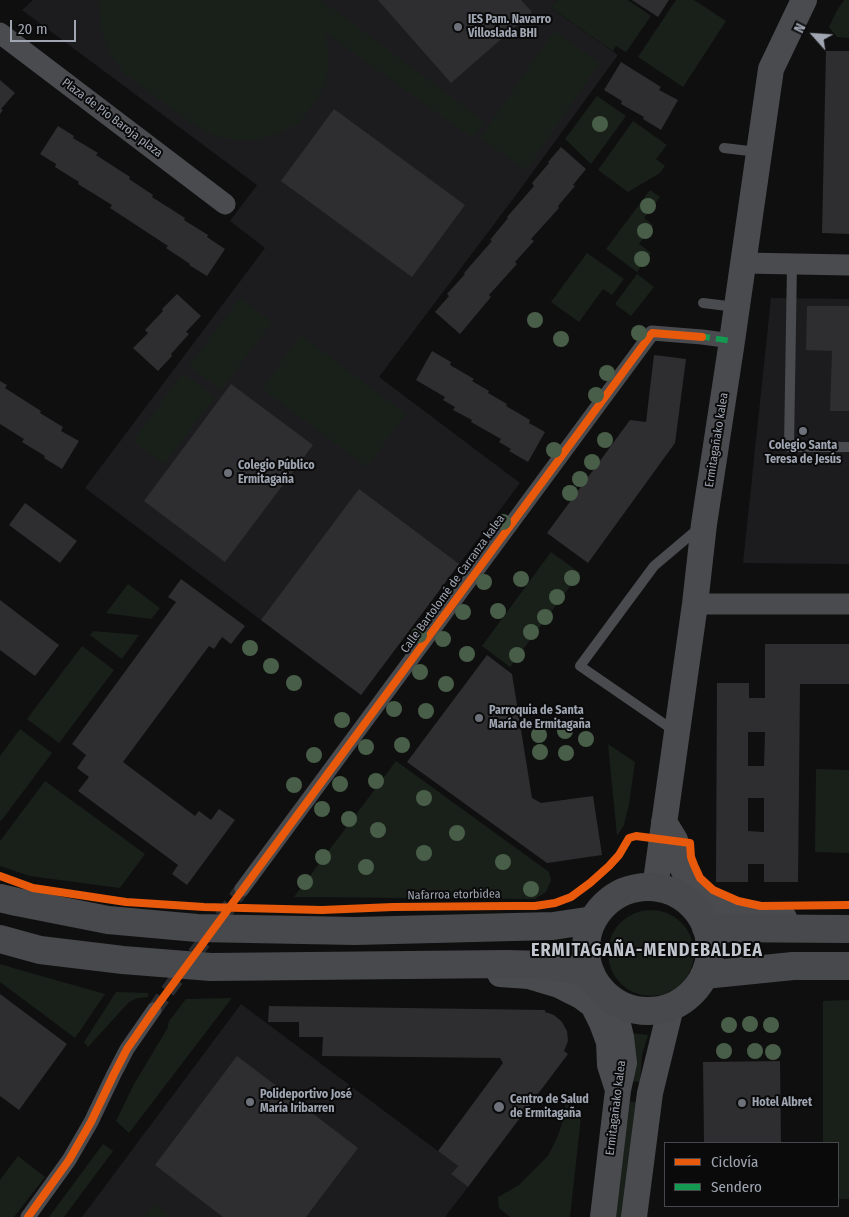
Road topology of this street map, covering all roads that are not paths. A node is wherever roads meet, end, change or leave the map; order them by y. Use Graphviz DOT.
graph roads {
  1 [pos="804,0"];
  2 [pos="0,33"];
  3 [pos="724,148"];
  4 [pos="759,152"];
  5 [pos="224,204"];
  6 [pos="743,263"];
  7 [pos="792,264"];
  8 [pos="849,265"];
  9 [pos="702,303"];
  10 [pos="737,307"];
  11 [pos="732,341"];
  12 [pos="849,447"];
  13 [pos="704,524"];
  14 [pos="695,604"];
  15 [pos="849,604"];
  16 [pos="676,732"];
  17 [pos="664,821"];
  18 [pos="655,888"];
  19 [pos="242,889"];
  20 [pos="0,898"];
  21 [pos="593,920"];
  22 [pos="849,924"];
  23 [pos="706,928"];
  24 [pos="849,929"];
  25 [pos="0,939"];
  26 [pos="459,964"];
  27 [pos="849,966"];
  28 [pos="591,973"];
  29 [pos="704,975"];
  30 [pos="612,1000"];
  31 [pos="671,1007"];
  32 [pos="154,1010"];
  33 [pos="618,1090"];
  34 [pos="28,1217"];
  35 [pos="603,1217"];
  36 [pos="634,1217"];
  1 -- 4 [label="street, Ermitagañako kalea"];
  2 -- 5 [label="street, Plaza de Pío Baroja plaza"];
  3 -- 4 [label="lane"];
  4 -- 6 [label="street, Ermitagañako kalea"];
  6 -- 7 [label="street"];
  6 -- 10 [label="street, Ermitagañako kalea"];
  7 -- 8 [label="street"];
  7 -- 12 [label="lane"];
  9 -- 10 [label="lane"];
  10 -- 11 [label="street, Ermitagañako kalea"];
  11 -- 13 [label="street, Ermitagañako kalea"];
  11 -- 19 [label="street, Calle Bartolomé de Carranza kalea"];
  13 -- 14 [label="street, Ermitagañako kalea"];
  13 -- 16 [label="lane"];
  14 -- 15 [label="street"];
  14 -- 16 [label="street, Ermitagañako kalea"];
  16 -- 17 [label="street, Ermitagañako kalea"];
  17 -- 18 [label="street, Ermitagañako kalea"];
  17 -- 22 [label="street"];
  18 -- 21 [label="main road"];
  18 -- 23 [label="main road"];
  20 -- 21 [label="main road"];
  21 -- 28 [label="main road"];
  23 -- 24 [label="main road"];
  23 -- 29 [label="main road"];
  25 -- 26 [label="main road"];
  26 -- 28 [label="main road"];
  26 -- 33 [label="street"];
  27 -- 29 [label="main road"];
  28 -- 30 [label="main road"];
  29 -- 31 [label="main road"];
  30 -- 31 [label="main road"];
  30 -- 33 [label="street, Ermitagañako kalea"];
  31 -- 36 [label="street"];
  32 -- 34 [label="street"];
  33 -- 35 [label="street, Ermitagañako kalea"];
}
